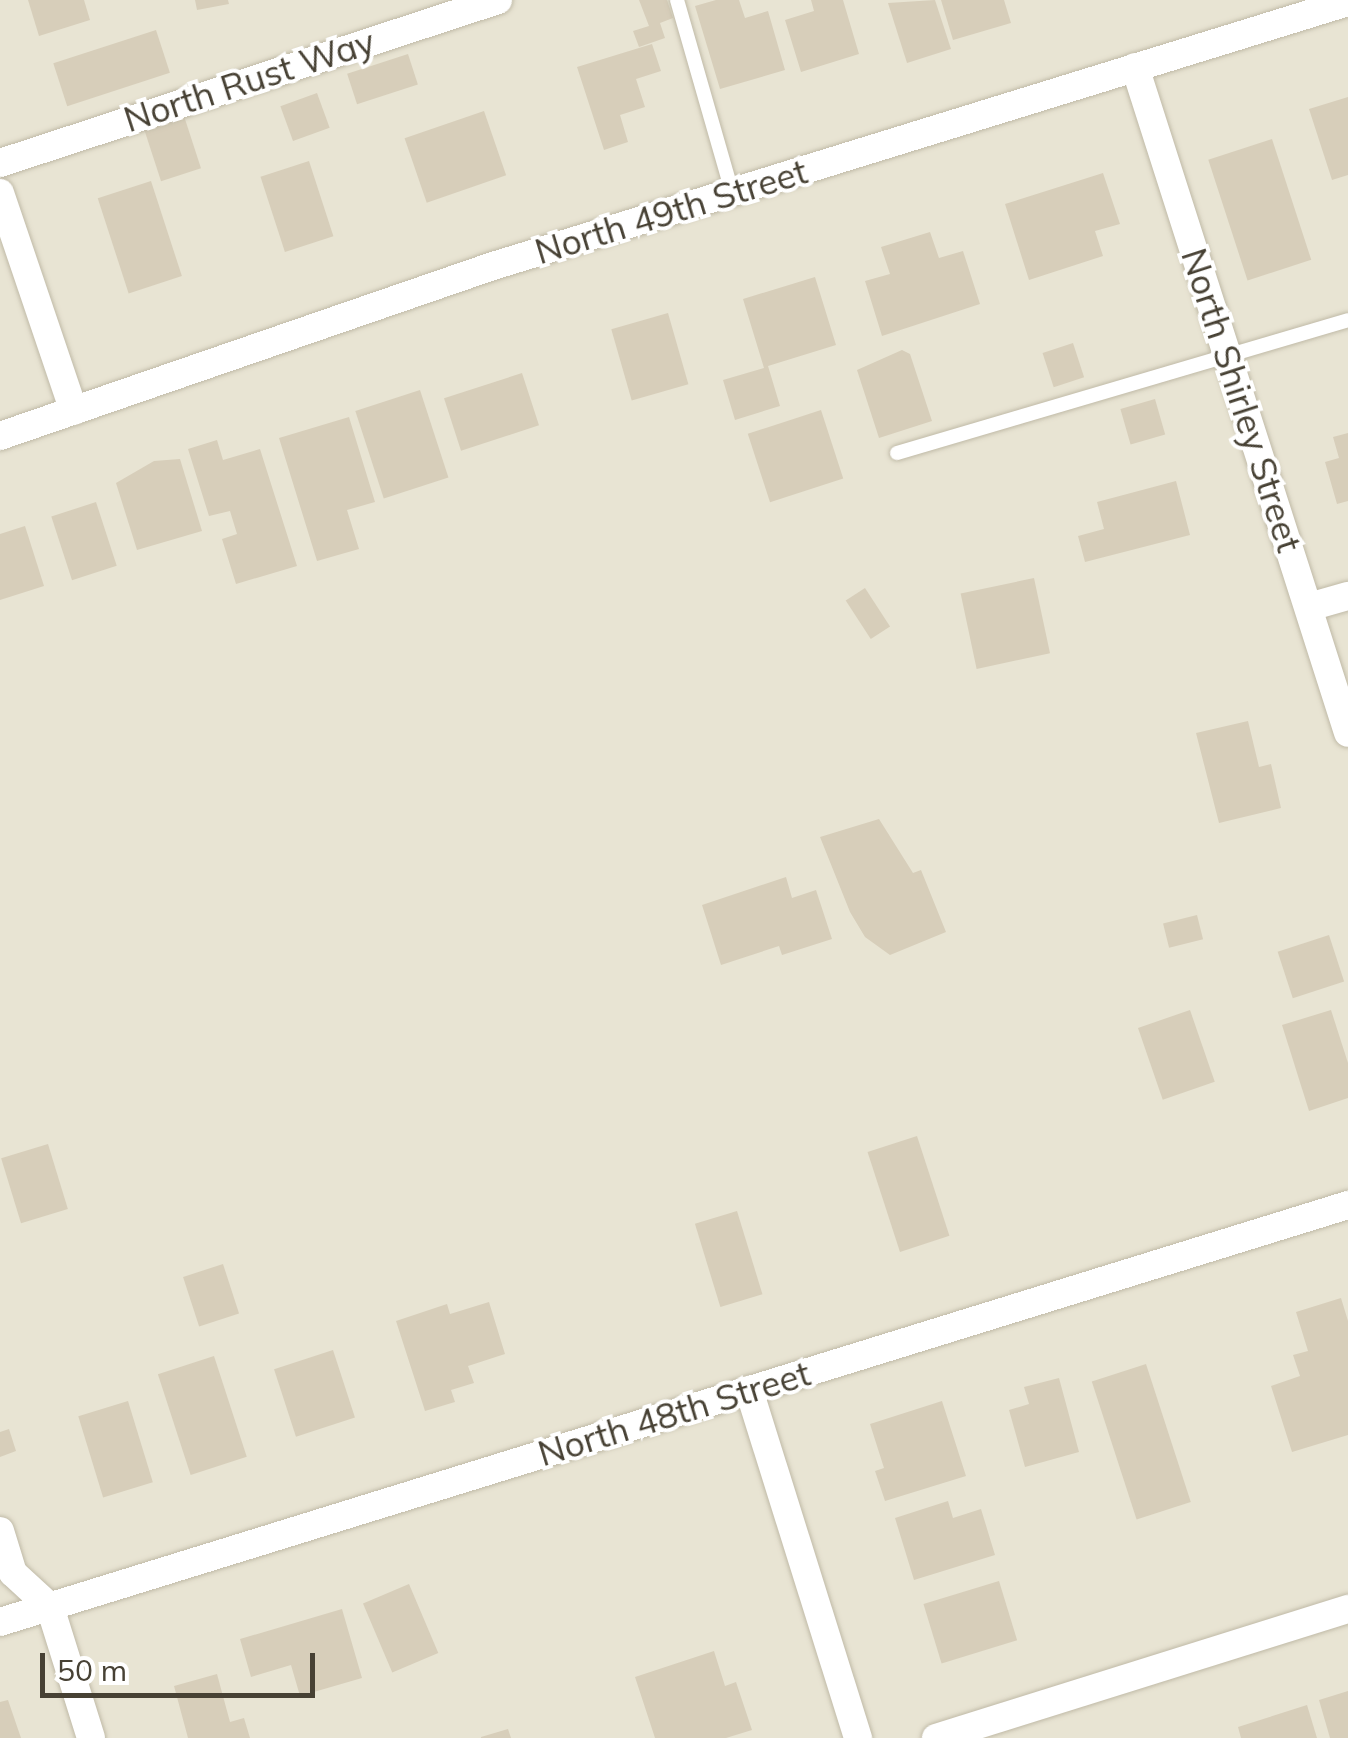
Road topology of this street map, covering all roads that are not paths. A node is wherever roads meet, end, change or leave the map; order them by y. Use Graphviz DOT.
graph roads {
  1 [pos="498,0"];
  2 [pos="677,0"];
  3 [pos="1348,2"];
  4 [pos="1135,67"];
  5 [pos="0,163"];
  6 [pos="732,192"];
  7 [pos="0,193"];
  8 [pos="1348,320"];
  9 [pos="1229,358"];
  10 [pos="74,411"];
  11 [pos="0,436"];
  12 [pos="897,453"];
  13 [pos="1348,596"];
  14 [pos="1309,608"];
  15 [pos="1348,733"];
  16 [pos="1348,1205"];
  17 [pos="750,1390"];
  18 [pos="0,1531"];
  19 [pos="50,1607"];
  20 [pos="1348,1610"];
  21 [pos="0,1622"];
  22 [pos="91,1738"];
  23 [pos="858,1738"];
  24 [pos="936,1738"];
  1 -- 5 [label="street, North Rust Way"];
  2 -- 6 [label="lane"];
  3 -- 4 [label="street, North 49th Street"];
  4 -- 6 [label="street, North 49th Street"];
  4 -- 9 [label="street, North Shirley Street"];
  6 -- 10 [label="street, North 49th Street"];
  7 -- 10 [label="street"];
  8 -- 9 [label="lane"];
  9 -- 12 [label="lane"];
  9 -- 14 [label="street, North Shirley Street"];
  10 -- 11 [label="street, North 49th Street"];
  13 -- 14 [label="street"];
  14 -- 15 [label="street, North Shirley Street"];
  16 -- 17 [label="street, North 48th Street"];
  17 -- 19 [label="street, North 48th Street"];
  17 -- 23 [label="street"];
  18 -- 19 [label="street"];
  19 -- 21 [label="street, North 48th Street"];
  19 -- 22 [label="street"];
  20 -- 24 [label="street"];
}
